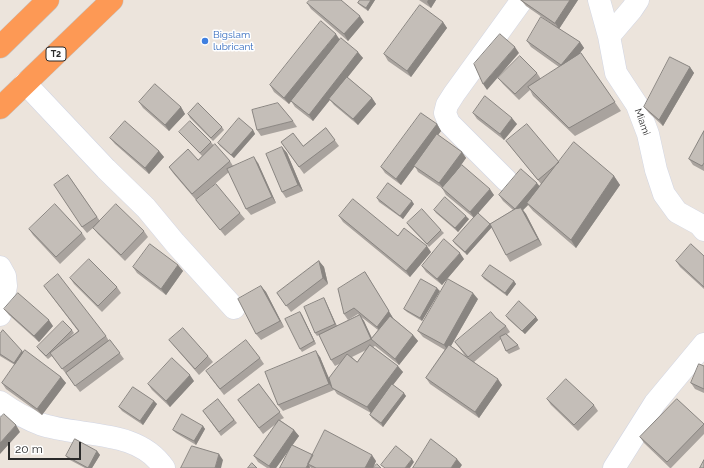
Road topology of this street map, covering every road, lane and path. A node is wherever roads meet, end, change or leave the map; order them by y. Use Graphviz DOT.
graph roads {
  1 [pos="48,0"];
  2 [pos="112,0"];
  3 [pos="522,0"];
  4 [pos="599,0"];
  5 [pos="638,0"];
  6 [pos="609,36"];
  7 [pos="0,47"];
  8 [pos="25,83"];
  9 [pos="0,108"];
  10 [pos="506,180"];
  11 [pos="704,230"];
  12 [pos="0,267"];
  13 [pos="234,308"];
  14 [pos="0,315"];
  15 [pos="704,344"];
  16 [pos="0,402"];
  17 [pos="164,468"];
  18 [pos="614,468"];
  1 -- 7 [label="highway"];
  2 -- 8 [label="highway, T2"];
  3 -- 10 [label="street"];
  4 -- 6 [label="street, Miami"];
  5 -- 6 [label="street"];
  6 -- 11 [label="street, Miami"];
  8 -- 9 [label="highway, T2"];
  8 -- 13 [label="street"];
  12 -- 14 [label="street"];
  15 -- 18 [label="street"];
  16 -- 17 [label="street"];
}
